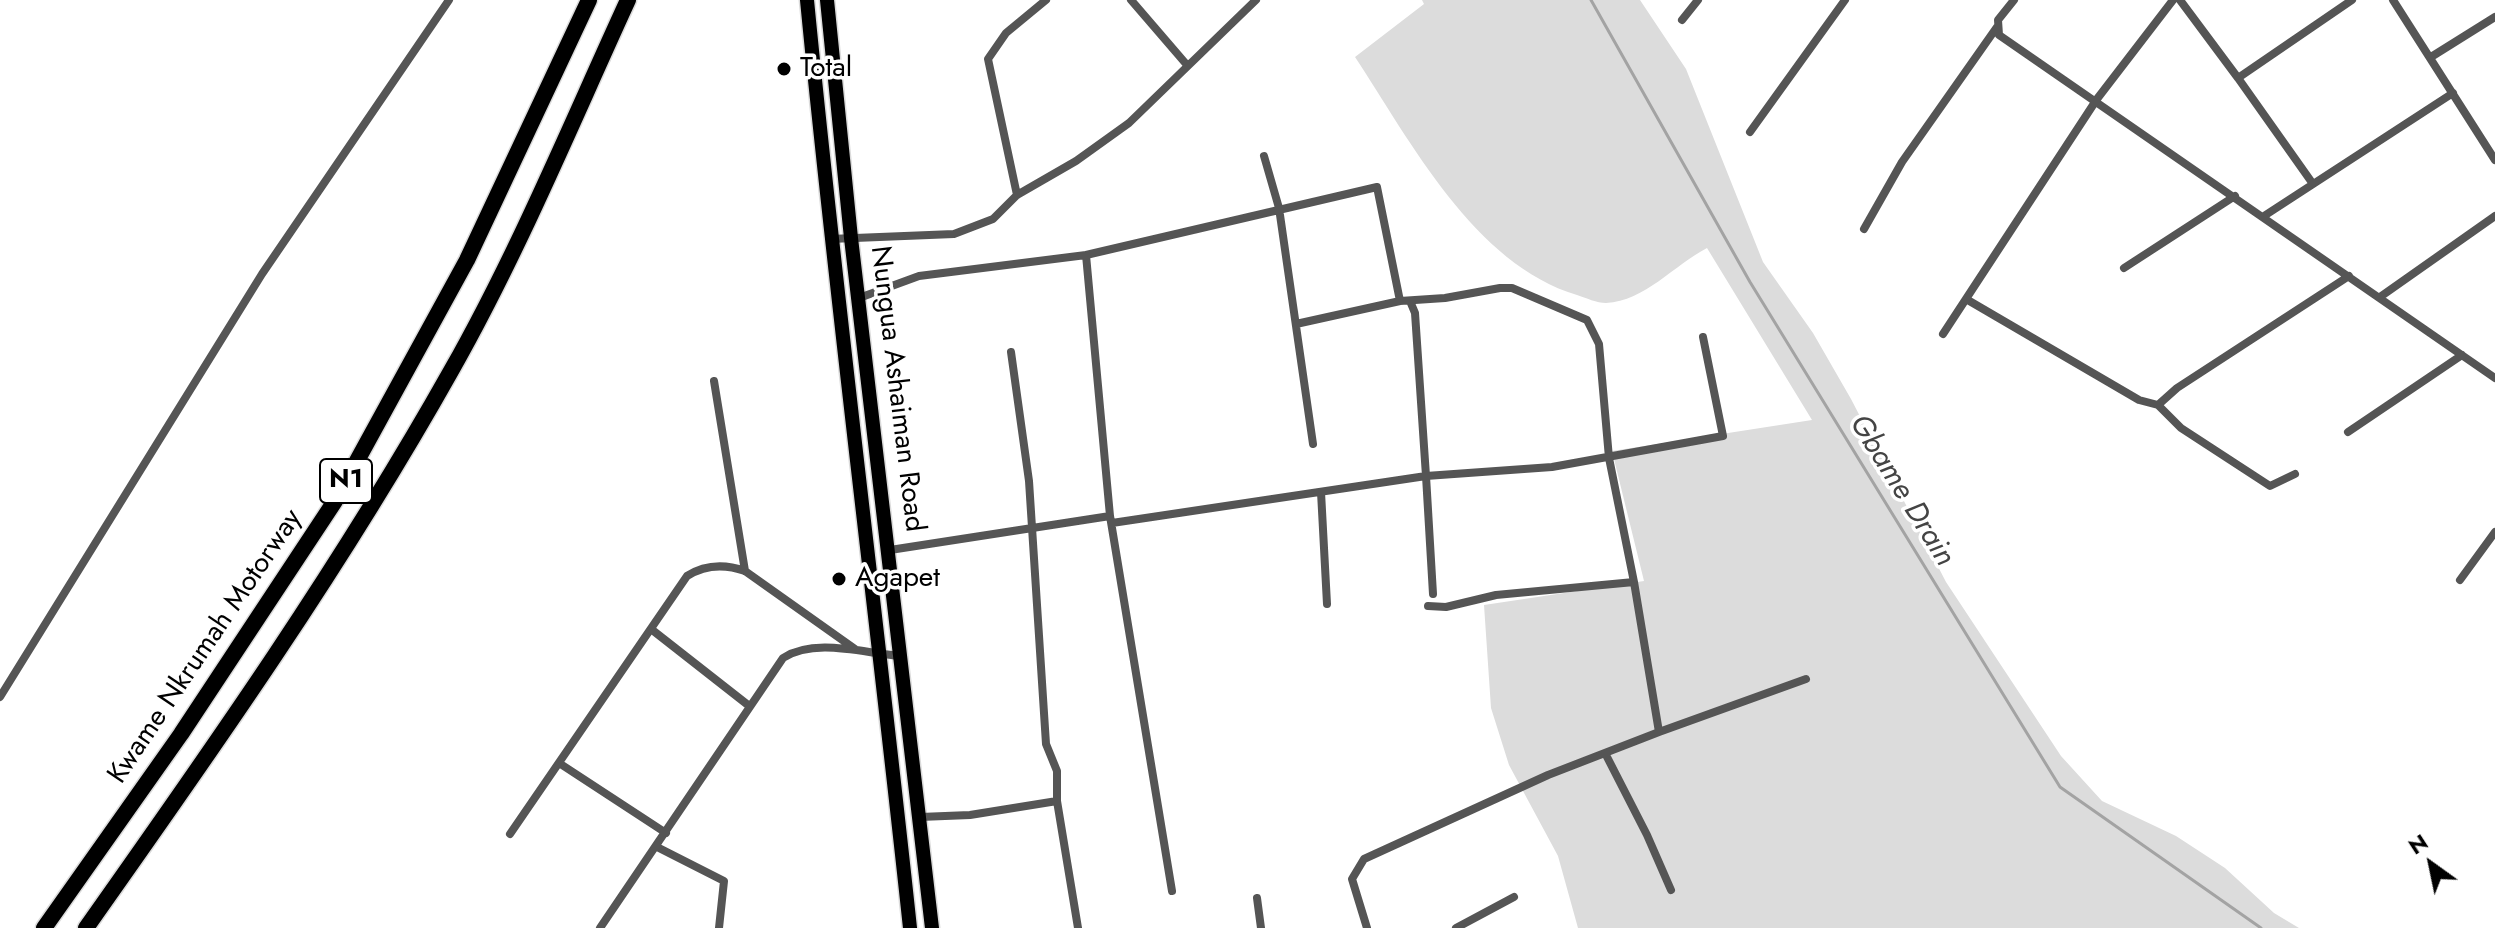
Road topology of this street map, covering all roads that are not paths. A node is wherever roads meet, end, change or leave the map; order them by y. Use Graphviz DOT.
graph roads {
  1 [pos="449,0"];
  2 [pos="589,0"];
  3 [pos="628,0"];
  4 [pos="807,0"];
  5 [pos="827,0"];
  6 [pos="1046,0"];
  7 [pos="1131,0"];
  8 [pos="1256,0"];
  9 [pos="1698,0"];
  10 [pos="1845,0"];
  11 [pos="2014,0"];
  12 [pos="2173,0"];
  13 [pos="2180,0"];
  14 [pos="2352,0"];
  15 [pos="2393,0"];
  16 [pos="2495,17"];
  17 [pos="1682,20"];
  18 [pos="1997,27"];
  19 [pos="2431,57"];
  20 [pos="1187,65"];
  21 [pos="2238,78"];
  22 [pos="2453,93"];
  23 [pos="2097,99"];
  24 [pos="1750,132"];
  25 [pos="1264,156"];
  26 [pos="2495,160"];
  27 [pos="2313,184"];
  28 [pos="1017,195"];
  29 [pos="2235,196"];
  30 [pos="1279,208"];
  31 [pos="2264,216"];
  32 [pos="2495,216"];
  33 [pos="1864,229"];
  34 [pos="851,238"];
  35 [pos="829,239"];
  36 [pos="1086,255"];
  37 [pos="2124,268"];
  38 [pos="2349,276"];
  39 [pos="2380,297"];
  40 [pos="859,298"];
  41 [pos="1966,299"];
  42 [pos="1400,301"];
  43 [pos="1410,301"];
  44 [pos="1296,324"];
  45 [pos="1943,334"];
  46 [pos="1703,337"];
  47 [pos="1011,352"];
  48 [pos="2462,355"];
  49 [pos="2495,378"];
  50 [pos="714,381"];
  51 [pos="2158,405"];
  52 [pos="2348,432"];
  53 [pos="1313,444"];
  54 [pos="1609,458"];
  55 [pos="2295,474"];
  56 [pos="1426,476"];
  57 [pos="1321,492"];
  58 [pos="1111,520"];
  59 [pos="1032,530"];
  60 [pos="2495,532"];
  61 [pos="890,550"];
  62 [pos="745,571"];
  63 [pos="2460,580"];
  64 [pos="1634,582"];
  65 [pos="1433,594"];
  66 [pos="1327,604"];
  67 [pos="1428,606"];
  68 [pos="651,629"];
  69 [pos="855,649"];
  70 [pos="881,655"];
  71 [pos="902,656"];
  72 [pos="1806,679"];
  73 [pos="0,697"];
  74 [pos="748,705"];
  75 [pos="1659,732"];
  76 [pos="1605,753"];
  77 [pos="559,763"];
  78 [pos="1057,801"];
  79 [pos="920,817"];
  80 [pos="666,833"];
  81 [pos="510,834"];
  82 [pos="657,847"];
  83 [pos="1671,890"];
  84 [pos="1172,891"];
  85 [pos="1514,897"];
  86 [pos="1257,898"];
  87 [pos="44,928"];
  88 [pos="86,928"];
  89 [pos="600,928"];
  90 [pos="719,928"];
  91 [pos="910,928"];
  92 [pos="932,928"];
  93 [pos="1078,928"];
  94 [pos="1261,928"];
  95 [pos="1367,928"];
  96 [pos="1456,928"];
  1 -- 73 [label="street"];
  2 -- 87 [label="highway, Kwame Nkrumah Motorway / N1"];
  3 -- 88 [label="highway, N1"];
  4 -- 35 [label="main road, Nungua Ashaiman Road"];
  5 -- 34 [label="main road, Nungua Ashaiman Road"];
  6 -- 28 [label="street"];
  7 -- 20 [label="street"];
  8 -- 20 [label="street"];
  9 -- 17 [label="street"];
  10 -- 24 [label="street"];
  11 -- 18 [label="street"];
  12 -- 23 [label="street"];
  13 -- 21 [label="street"];
  14 -- 21 [label="street"];
  15 -- 19 [label="street"];
  16 -- 19 [label="street"];
  18 -- 23 [label="street"];
  18 -- 33 [label="street"];
  19 -- 22 [label="street"];
  20 -- 28 [label="street"];
  21 -- 27 [label="street"];
  22 -- 26 [label="street"];
  22 -- 27 [label="street"];
  23 -- 29 [label="street"];
  23 -- 41 [label="street"];
  25 -- 30 [label="street"];
  27 -- 31 [label="street"];
  28 -- 34 [label="street"];
  29 -- 31 [label="street"];
  29 -- 37 [label="street"];
  30 -- 36 [label="street"];
  30 -- 42 [label="street"];
  30 -- 44 [label="street"];
  31 -- 38 [label="street"];
  32 -- 39 [label="street"];
  34 -- 35 [label="street"];
  34 -- 40 [label="main road, Nungua Ashaiman Road"];
  35 -- 70 [label="main road, Nungua Ashaiman Road"];
  36 -- 40 [label="street"];
  36 -- 58 [label="street"];
  38 -- 39 [label="street"];
  38 -- 51 [label="street"];
  39 -- 48 [label="street"];
  40 -- 61 [label="main road, Nungua Ashaiman Road"];
  41 -- 45 [label="street"];
  41 -- 51 [label="street"];
  42 -- 43 [label="street"];
  42 -- 44 [label="street"];
  43 -- 54 [label="street"];
  43 -- 56 [label="street"];
  44 -- 53 [label="street"];
  46 -- 54 [label="street"];
  47 -- 59 [label="street"];
  48 -- 49 [label="street"];
  48 -- 52 [label="street"];
  50 -- 62 [label="street"];
  51 -- 55 [label="street"];
  54 -- 56 [label="street"];
  54 -- 64 [label="street"];
  56 -- 57 [label="street"];
  56 -- 65 [label="street"];
  57 -- 58 [label="street"];
  57 -- 66 [label="street"];
  58 -- 59 [label="street"];
  58 -- 84 [label="street"];
  59 -- 61 [label="street"];
  59 -- 78 [label="street"];
  60 -- 63 [label="street"];
  61 -- 71 [label="main road, Nungua Ashaiman Road"];
  62 -- 68 [label="street"];
  62 -- 69 [label="street"];
  64 -- 67 [label="street"];
  64 -- 75 [label="street"];
  68 -- 74 [label="street"];
  68 -- 77 [label="street"];
  69 -- 70 [label="street"];
  69 -- 74 [label="street"];
  70 -- 71 [label="street"];
  70 -- 91 [label="main road, Nungua Ashaiman Road"];
  71 -- 79 [label="main road, Nungua Ashaiman Road"];
  72 -- 75 [label="street"];
  74 -- 80 [label="street"];
  75 -- 76 [label="street"];
  76 -- 83 [label="street"];
  76 -- 95 [label="street"];
  77 -- 80 [label="street"];
  77 -- 81 [label="street"];
  78 -- 79 [label="street"];
  78 -- 93 [label="street"];
  79 -- 92 [label="main road, Nungua Ashaiman Road"];
  80 -- 82 [label="street"];
  82 -- 89 [label="street"];
  82 -- 90 [label="street"];
  85 -- 96 [label="street"];
  86 -- 94 [label="street"];
}
